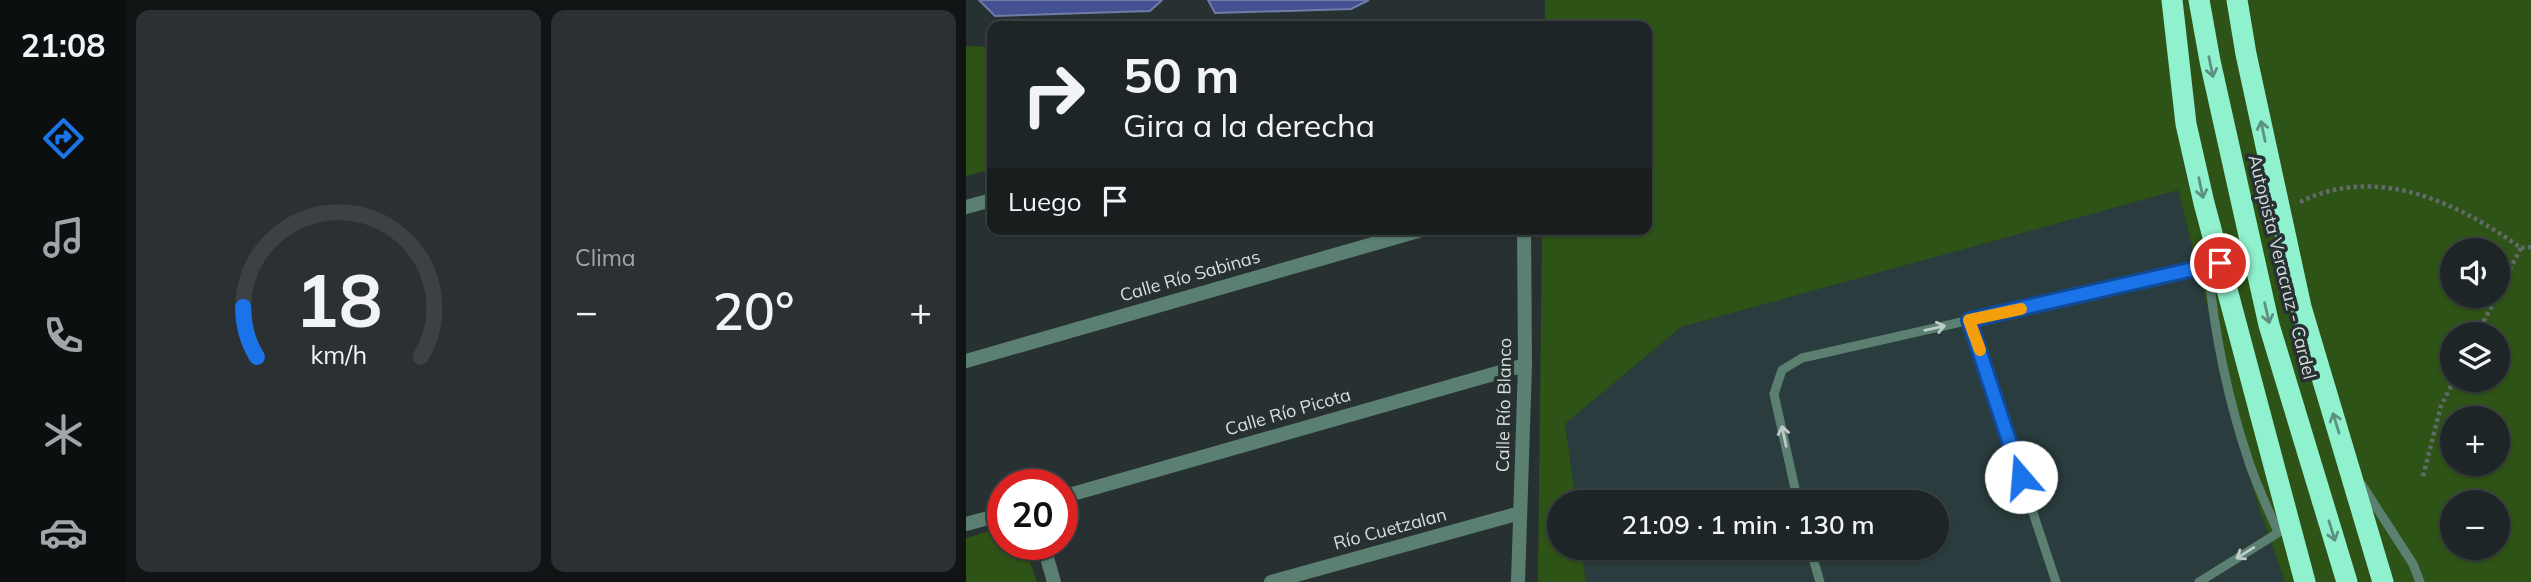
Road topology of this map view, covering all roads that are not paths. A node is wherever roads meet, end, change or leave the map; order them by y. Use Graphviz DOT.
graph roads {
  1 [pos="2172,0"];
  2 [pos="2199,0"];
  3 [pos="2237,0"];
  4 [pos="987,201"];
  5 [pos="966,207"];
  6 [pos="1404,235"];
  7 [pos="1524,235"];
  8 [pos="2214,264"];
  9 [pos="1969,320"];
  10 [pos="966,361"];
  11 [pos="1525,365"];
  12 [pos="2348,463"];
  13 [pos="1795,490"];
  14 [pos="1078,492"];
  15 [pos="1520,513"];
  16 [pos="987,518"];
  17 [pos="966,524"];
  18 [pos="2285,528"];
  19 [pos="1048,560"];
  20 [pos="1814,560"];
  21 [pos="1055,582"];
  22 [pos="1271,582"];
  23 [pos="1518,582"];
  24 [pos="1821,582"];
  25 [pos="2056,582"];
  26 [pos="2199,582"];
  27 [pos="2305,582"];
  28 [pos="2347,582"];
  29 [pos="2383,582"];
  30 [pos="2420,582"];
  1 -- 8 [label="highway, one-way"];
  2 -- 28 [label="highway, Autopista Veracruz - Cardel, one-way"];
  12 -- 3 [label="highway, Autopista Veracruz - Cardel, one-way"];
  4 -- 5 [label="street"];
  6 -- 10 [label="street, Calle Río Sabinas"];
  7 -- 11 [label="street, Calle Río Blanco"];
  8 -- 9 [label="lane"];
  8 -- 18 [label="highway"];
  13 -- 9 [label="lane, one-way"];
  9 -- 25 [label="lane"];
  11 -- 14 [label="street, Calle Río Picota"];
  11 -- 15 [label="street, Calle Río Blanco"];
  12 -- 29 [label="highway, Autopista Veracruz - Cardel"];
  12 -- 30 [label="lane"];
  15 -- 22 [label="street, Río Cuetzalan"];
  15 -- 23 [label="street, Calle Río Blanco"];
  16 -- 17 [label="street"];
  18 -- 26 [label="lane, one-way"];
  18 -- 27 [label="highway"];
  19 -- 21 [label="street"];
  20 -- 24 [label="lane"];
}
